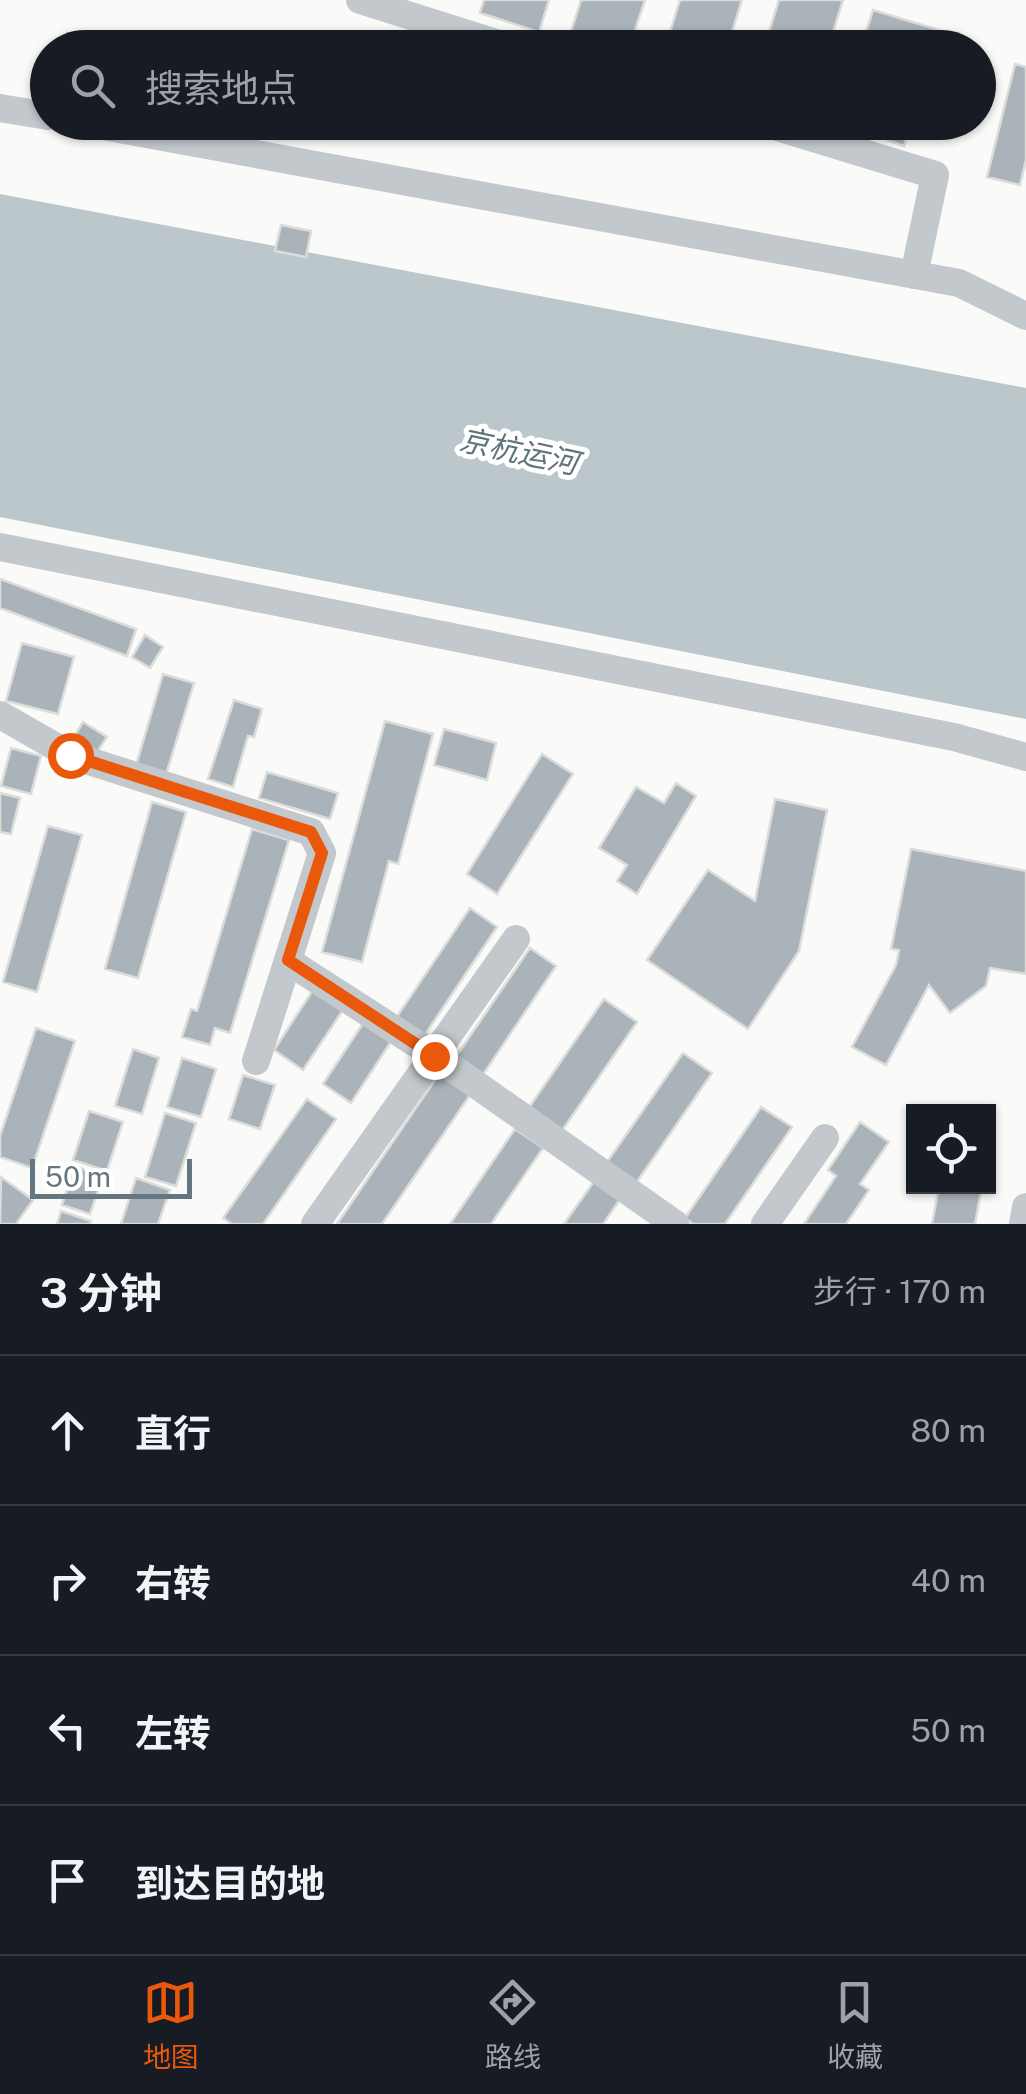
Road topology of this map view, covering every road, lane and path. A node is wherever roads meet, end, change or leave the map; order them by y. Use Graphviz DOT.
graph roads {
  1 [pos="360,0"];
  2 [pos="455,30"];
  3 [pos="0,108"];
  4 [pos="30,113"];
  5 [pos="180,140"];
  6 [pos="819,140"];
  7 [pos="914,275"];
  8 [pos="1026,316"];
  9 [pos="0,547"];
  10 [pos="0,715"];
  11 [pos="1026,757"];
  12 [pos="516,939"];
  13 [pos="288,960"];
  14 [pos="434,1056"];
  15 [pos="256,1062"];
  16 [pos="825,1138"];
  17 [pos="1026,1207"];
  18 [pos="315,1224"];
  19 [pos="675,1224"];
  20 [pos="765,1224"];
  21 [pos="1023,1224"];
  1 -- 2 [label="street"];
  3 -- 4 [label="street"];
  5 -- 7 [label="street"];
  6 -- 7 [label="street"];
  7 -- 8 [label="street"];
  9 -- 11 [label="street"];
  10 -- 13 [label="street"];
  12 -- 14 [label="street"];
  13 -- 14 [label="street"];
  13 -- 15 [label="street"];
  14 -- 18 [label="street"];
  14 -- 19 [label="street"];
  16 -- 20 [label="street"];
  17 -- 21 [label="street"];
}
